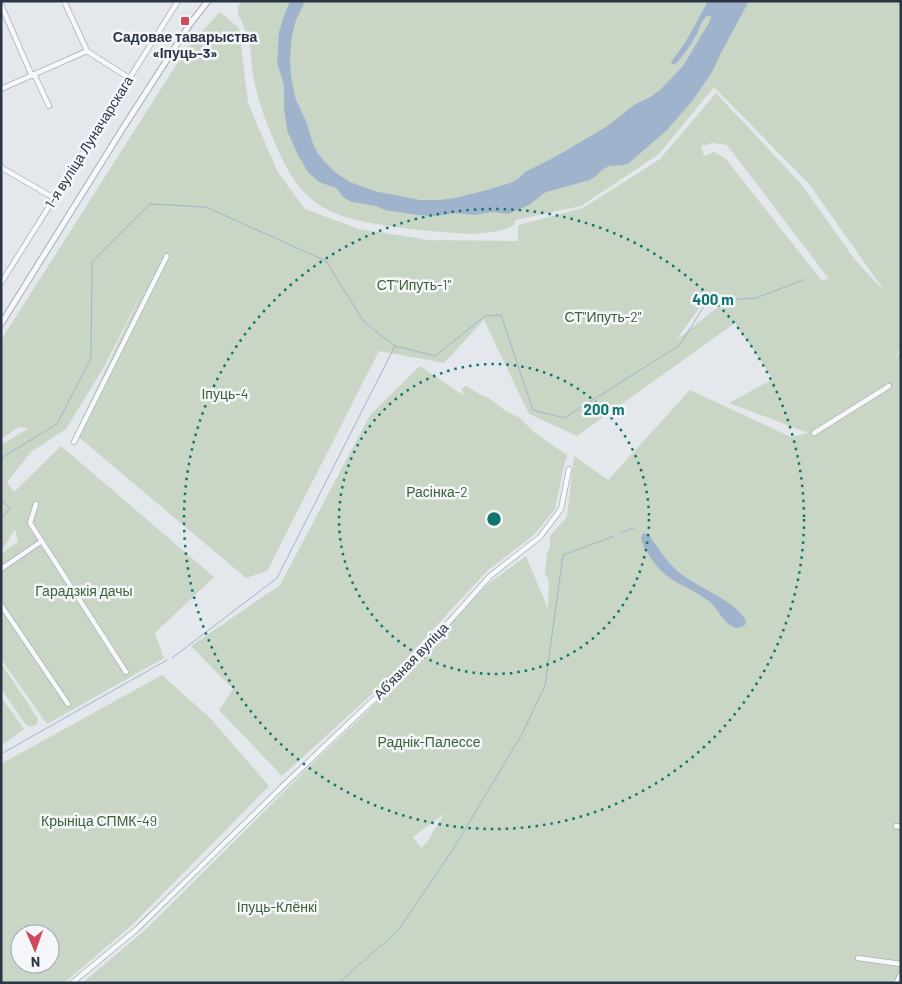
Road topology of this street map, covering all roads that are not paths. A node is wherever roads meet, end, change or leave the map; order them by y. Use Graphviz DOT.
graph roads {
  1 [pos="64,1"];
  2 [pos="178,1"];
  3 [pos="208,1"];
  4 [pos="1,5"];
  5 [pos="87,52"];
  6 [pos="33,75"];
  7 [pos="129,78"];
  8 [pos="1,89"];
  9 [pos="49,106"];
  10 [pos="2,168"];
  11 [pos="54,198"];
  12 [pos="166,256"];
  13 [pos="1,284"];
  14 [pos="1,324"];
  15 [pos="889,386"];
  16 [pos="814,434"];
  17 [pos="74,442"];
  18 [pos="569,469"];
  19 [pos="36,504"];
  20 [pos="42,541"];
  21 [pos="1,569"];
  22 [pos="1,605"];
  23 [pos="126,672"];
  24 [pos="68,704"];
  25 [pos="858,958"];
  26 [pos="901,964"];
  27 [pos="901,974"];
  28 [pos="72,983"];
  29 [pos="896,983"];
  1 -- 5 [label="street"];
  2 -- 7 [label="street, 1-я вуліца Луначарскага"];
  3 -- 14 [label="street"];
  4 -- 6 [label="street"];
  5 -- 6 [label="street"];
  5 -- 7 [label="street"];
  6 -- 8 [label="street"];
  6 -- 9 [label="street"];
  7 -- 11 [label="street, 1-я вуліца Луначарскага"];
  10 -- 11 [label="street"];
  11 -- 13 [label="street, 1-я вуліца Луначарскага"];
  12 -- 17 [label="street"];
  15 -- 16 [label="street"];
  18 -- 28 [label="street, Абʼязная вуліца"];
  19 -- 20 [label="street"];
  20 -- 21 [label="street"];
  20 -- 23 [label="street"];
  22 -- 24 [label="street"];
  25 -- 26 [label="street"];
  27 -- 29 [label="street"];
}
